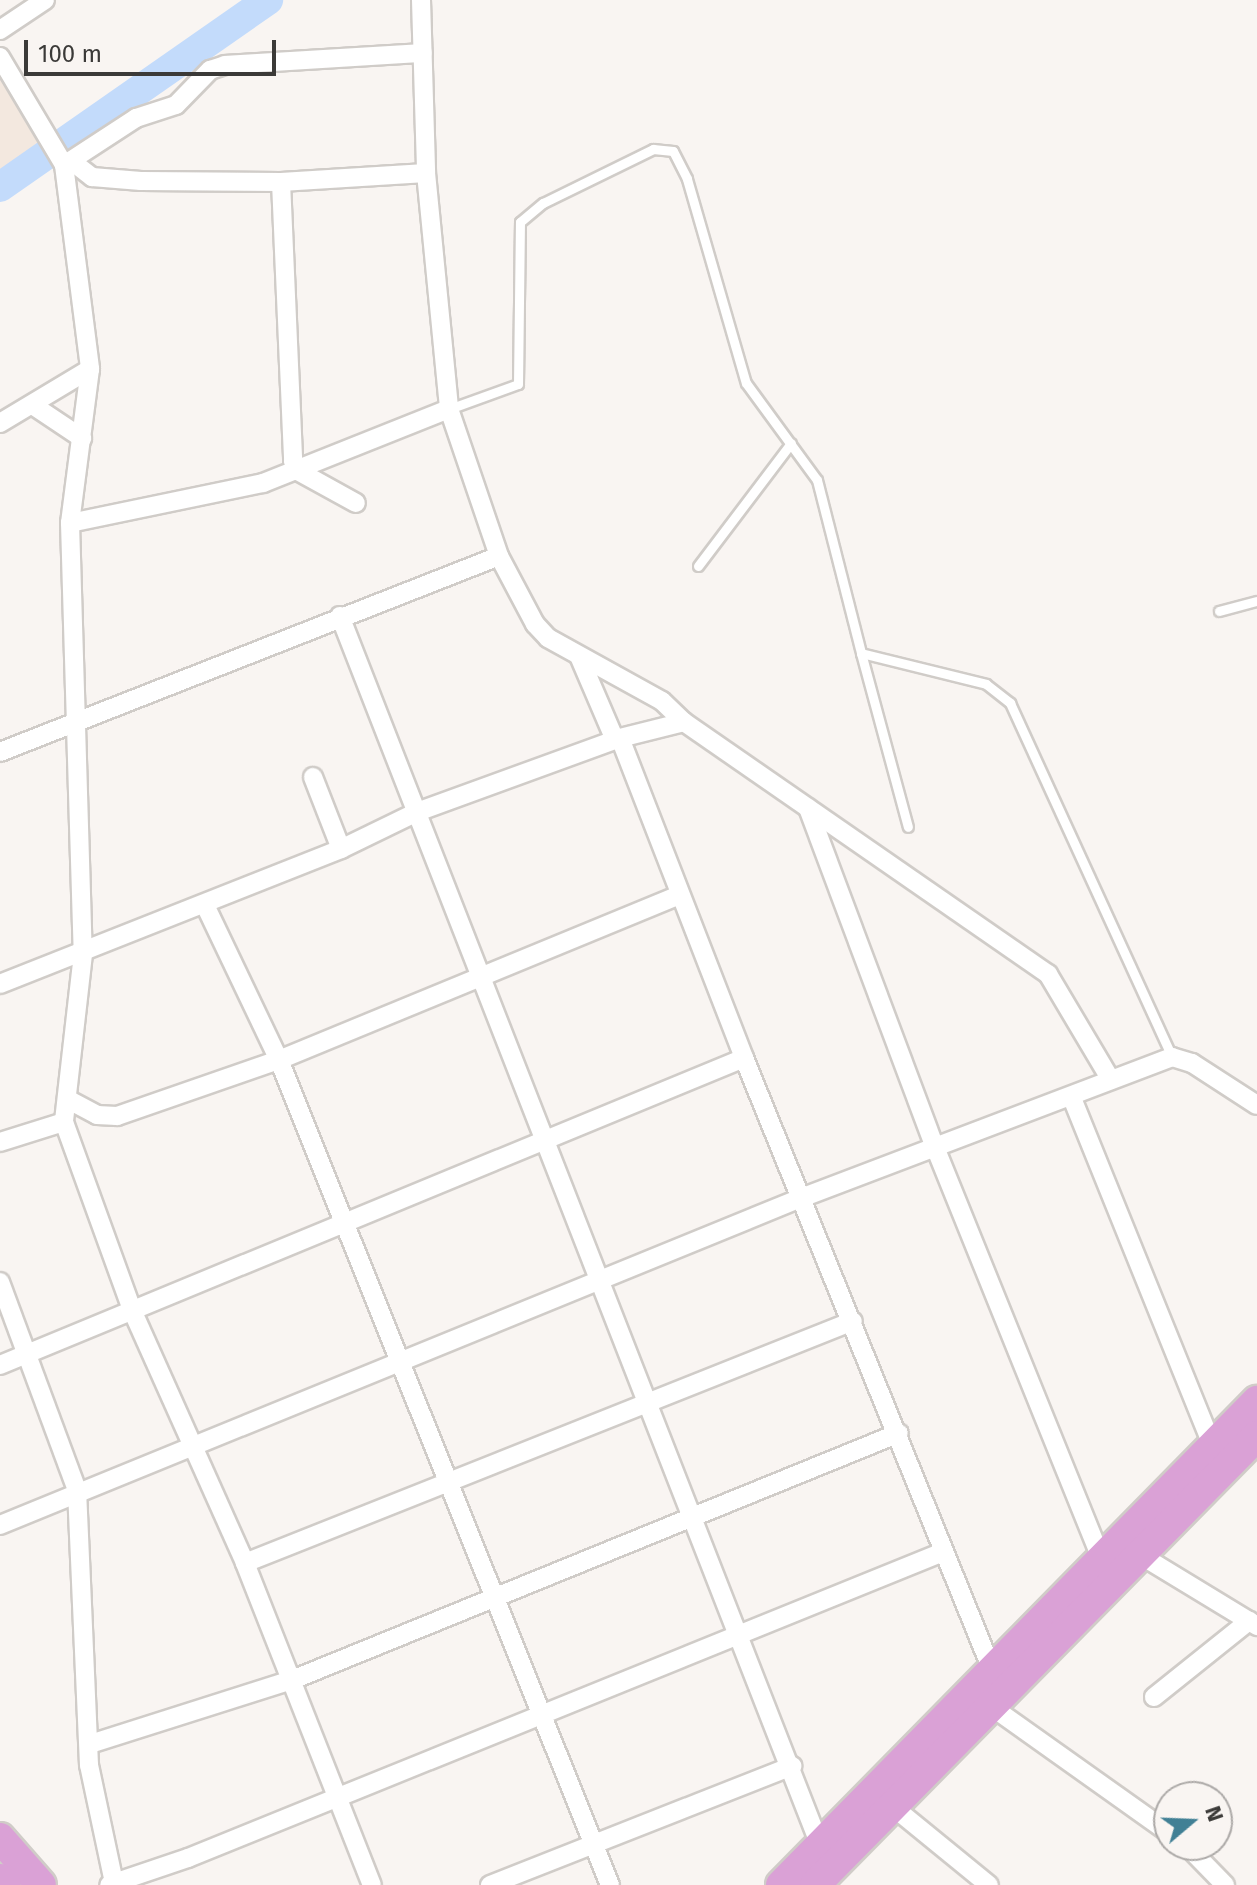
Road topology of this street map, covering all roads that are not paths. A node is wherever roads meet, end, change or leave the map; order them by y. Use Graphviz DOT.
graph roads {
  1 [pos="45,0"];
  2 [pos="421,0"];
  3 [pos="0,30"];
  4 [pos="423,53"];
  5 [pos="0,57"];
  6 [pos="65,160"];
  7 [pos="426,173"];
  8 [pos="281,182"];
  9 [pos="90,369"];
  10 [pos="34,406"];
  11 [pos="449,409"];
  12 [pos="0,423"];
  13 [pos="82,438"];
  14 [pos="791,443"];
  15 [pos="298,471"];
  16 [pos="356,503"];
  17 [pos="70,523"];
  18 [pos="499,556"];
  19 [pos="698,566"];
  20 [pos="1257,601"];
  21 [pos="1219,611"];
  22 [pos="340,616"];
  23 [pos="861,653"];
  24 [pos="579,656"];
  25 [pos="684,722"];
  26 [pos="79,724"];
  27 [pos="618,739"];
  28 [pos="0,752"];
  29 [pos="313,777"];
  30 [pos="808,808"];
  31 [pos="417,812"];
  32 [pos="908,827"];
  33 [pos="341,849"];
  34 [pos="679,895"];
  35 [pos="205,905"];
  36 [pos="83,954"];
  37 [pos="479,978"];
  38 [pos="0,984"];
  39 [pos="1172,1057"];
  40 [pos="744,1058"];
  41 [pos="279,1060"];
  42 [pos="1111,1080"];
  43 [pos="1072,1098"];
  44 [pos="69,1100"];
  45 [pos="1257,1105"];
  46 [pos="64,1122"];
  47 [pos="543,1141"];
  48 [pos="0,1142"];
  49 [pos="935,1147"];
  50 [pos="801,1198"];
  51 [pos="344,1219"];
  52 [pos="601,1279"];
  53 [pos="0,1282"];
  54 [pos="132,1310"];
  55 [pos="853,1321"];
  56 [pos="26,1354"];
  57 [pos="0,1365"];
  58 [pos="400,1366"];
  59 [pos="648,1401"];
  60 [pos="1257,1401"];
  61 [pos="899,1433"];
  62 [pos="1257,1436"];
  63 [pos="1213,1447"];
  64 [pos="193,1448"];
  65 [pos="445,1480"];
  66 [pos="77,1490"];
  67 [pos="692,1521"];
  68 [pos="0,1525"];
  69 [pos="943,1552"];
  70 [pos="1142,1556"];
  71 [pos="1102,1560"];
  72 [pos="245,1563"];
  73 [pos="495,1598"];
  74 [pos="1253,1623"];
  75 [pos="742,1633"];
  76 [pos="993,1672"];
  77 [pos="292,1680"];
  78 [pos="1154,1697"];
  79 [pos="992,1707"];
  80 [pos="542,1715"];
  81 [pos="90,1744"];
  82 [pos="792,1766"];
  83 [pos="338,1798"];
  84 [pos="892,1806"];
  85 [pos="1153,1822"];
  86 [pos="0,1838"];
  87 [pos="593,1844"];
  88 [pos="820,1845"];
  89 [pos="1202,1861"];
  90 [pos="0,1879"];
  91 [pos="111,1884"];
  92 [pos="985,1884"];
  93 [pos="6,1885"];
  94 [pos="41,1885"];
  95 [pos="372,1885"];
  96 [pos="490,1885"];
  97 [pos="610,1885"];
  98 [pos="781,1885"];
  99 [pos="815,1885"];
  100 [pos="1225,1885"];
  1 -- 3 [label="street"];
  2 -- 4 [label="street"];
  4 -- 6 [label="street"];
  4 -- 7 [label="street"];
  5 -- 6 [label="street"];
  6 -- 8 [label="street"];
  6 -- 9 [label="street"];
  7 -- 8 [label="street"];
  7 -- 11 [label="street"];
  8 -- 15 [label="street"];
  9 -- 10 [label="street"];
  9 -- 13 [label="street"];
  10 -- 12 [label="street"];
  10 -- 13 [label="street"];
  11 -- 14 [label="lane"];
  11 -- 15 [label="street"];
  11 -- 18 [label="street"];
  13 -- 17 [label="street"];
  14 -- 19 [label="lane"];
  14 -- 23 [label="lane"];
  15 -- 16 [label="street"];
  15 -- 17 [label="street"];
  17 -- 26 [label="street"];
  18 -- 22 [label="street"];
  18 -- 24 [label="street"];
  20 -- 21 [label="lane"];
  22 -- 26 [label="street"];
  22 -- 31 [label="street"];
  23 -- 32 [label="lane"];
  23 -- 39 [label="lane"];
  24 -- 25 [label="street"];
  24 -- 27 [label="street"];
  25 -- 27 [label="street"];
  25 -- 30 [label="street"];
  26 -- 28 [label="street"];
  26 -- 36 [label="street"];
  27 -- 31 [label="street"];
  27 -- 34 [label="street"];
  29 -- 33 [label="street"];
  30 -- 42 [label="street"];
  30 -- 49 [label="street"];
  31 -- 33 [label="street"];
  31 -- 37 [label="street"];
  33 -- 35 [label="street"];
  34 -- 37 [label="street"];
  34 -- 40 [label="street"];
  35 -- 36 [label="street"];
  35 -- 41 [label="street"];
  36 -- 38 [label="street"];
  36 -- 44 [label="street"];
  37 -- 41 [label="street"];
  37 -- 47 [label="street"];
  39 -- 42 [label="street"];
  39 -- 45 [label="street"];
  40 -- 47 [label="street"];
  40 -- 50 [label="street"];
  41 -- 44 [label="street"];
  41 -- 51 [label="street"];
  42 -- 43 [label="street"];
  43 -- 49 [label="street"];
  43 -- 63 [label="street"];
  44 -- 46 [label="street"];
  46 -- 48 [label="street"];
  46 -- 54 [label="street"];
  47 -- 51 [label="street"];
  47 -- 52 [label="street"];
  49 -- 50 [label="street"];
  49 -- 71 [label="street"];
  50 -- 52 [label="street"];
  50 -- 55 [label="street"];
  51 -- 54 [label="street"];
  51 -- 58 [label="street"];
  52 -- 58 [label="street"];
  52 -- 59 [label="street"];
  53 -- 56 [label="street"];
  54 -- 56 [label="street"];
  54 -- 64 [label="street"];
  55 -- 59 [label="street"];
  55 -- 61 [label="street"];
  56 -- 57 [label="street"];
  56 -- 66 [label="street"];
  58 -- 64 [label="street"];
  58 -- 65 [label="street"];
  59 -- 65 [label="street"];
  59 -- 67 [label="street"];
  60 -- 63 [label="main road"];
  61 -- 67 [label="street"];
  61 -- 69 [label="street"];
  62 -- 70 [label="main road"];
  63 -- 71 [label="main road"];
  64 -- 66 [label="street"];
  64 -- 72 [label="street"];
  65 -- 72 [label="street"];
  65 -- 73 [label="street"];
  66 -- 68 [label="street"];
  66 -- 81 [label="street"];
  67 -- 73 [label="street"];
  67 -- 75 [label="street"];
  69 -- 75 [label="street"];
  69 -- 76 [label="street"];
  70 -- 74 [label="street"];
  70 -- 79 [label="main road"];
  71 -- 76 [label="main road"];
  72 -- 77 [label="street"];
  73 -- 77 [label="street"];
  73 -- 80 [label="street"];
  74 -- 78 [label="street"];
  75 -- 80 [label="street"];
  75 -- 82 [label="street"];
  76 -- 88 [label="main road"];
  77 -- 81 [label="street"];
  77 -- 83 [label="street"];
  79 -- 84 [label="main road"];
  79 -- 85 [label="street"];
  80 -- 83 [label="street"];
  80 -- 87 [label="street"];
  81 -- 91 [label="street"];
  82 -- 87 [label="street"];
  82 -- 88 [label="street"];
  83 -- 91 [label="street"];
  83 -- 95 [label="street"];
  84 -- 92 [label="street"];
  84 -- 99 [label="main road"];
  86 -- 94 [label="main road"];
  87 -- 96 [label="street"];
  87 -- 97 [label="street"];
  88 -- 98 [label="main road"];
  89 -- 100 [label="street"];
  90 -- 93 [label="main road"];
}
